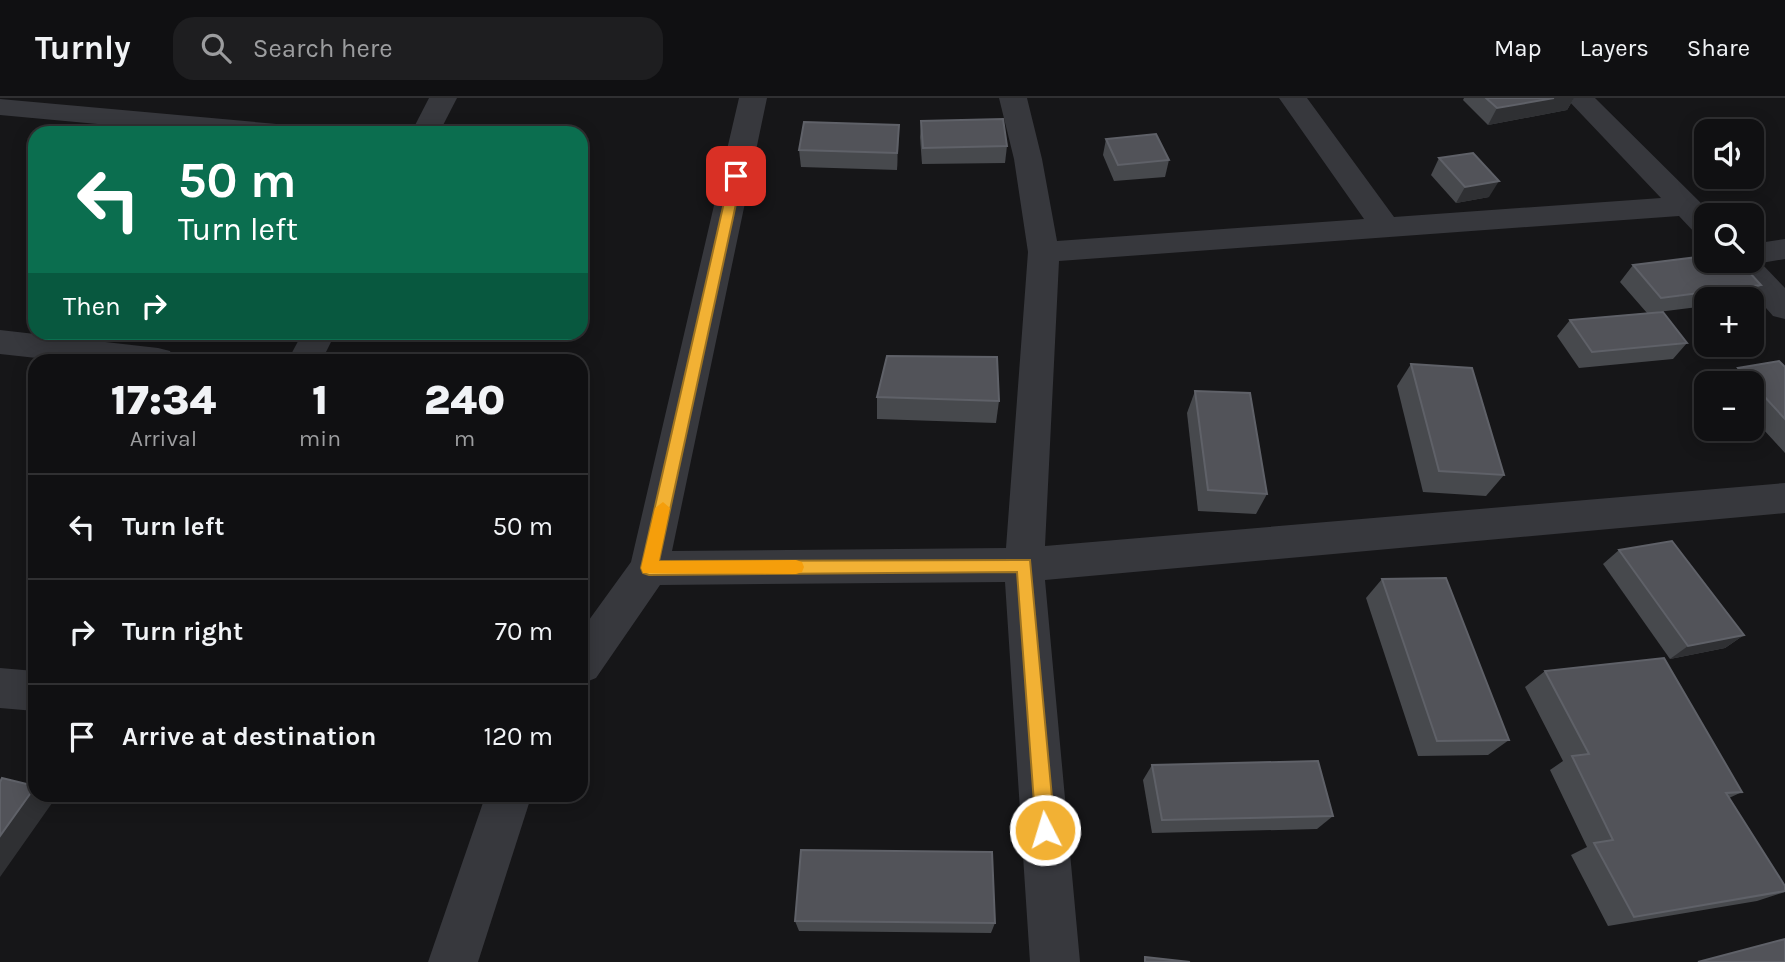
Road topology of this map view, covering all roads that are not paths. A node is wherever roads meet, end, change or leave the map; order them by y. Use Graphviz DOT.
graph roads {
  1 [pos="443,98"];
  2 [pos="753,98"];
  3 [pos="1013,98"];
  4 [pos="1293,98"];
  5 [pos="1580,98"];
  6 [pos="0,107"];
  7 [pos="210,126"];
  8 [pos="429,126"];
  9 [pos="1694,214"];
  10 [pos="1694,216"];
  11 [pos="1385,227"];
  12 [pos="1785,249"];
  13 [pos="1044,252"];
  14 [pos="1764,252"];
  15 [pos="1752,273"];
  16 [pos="1785,308"];
  17 [pos="0,342"];
  18 [pos="105,354"];
  19 [pos="1785,498"];
  20 [pos="1024,565"];
  21 [pos="649,568"];
  22 [pos="588,655"];
  23 [pos="0,688"];
  24 [pos="28,690"];
  25 [pos="506,802"];
  26 [pos="453,962"];
  27 [pos="1055,962"];
  1 -- 8 [label="street"];
  2 -- 21 [label="street"];
  3 -- 13 [label="street"];
  4 -- 11 [label="street"];
  5 -- 9 [label="street"];
  6 -- 7 [label="street"];
  10 -- 11 [label="street"];
  11 -- 13 [label="street"];
  12 -- 14 [label="street"];
  13 -- 20 [label="street"];
  15 -- 16 [label="street"];
  17 -- 18 [label="street"];
  19 -- 20 [label="street"];
  20 -- 21 [label="street"];
  20 -- 27 [label="street"];
  21 -- 22 [label="street"];
  23 -- 24 [label="street"];
  25 -- 26 [label="street"];
}
